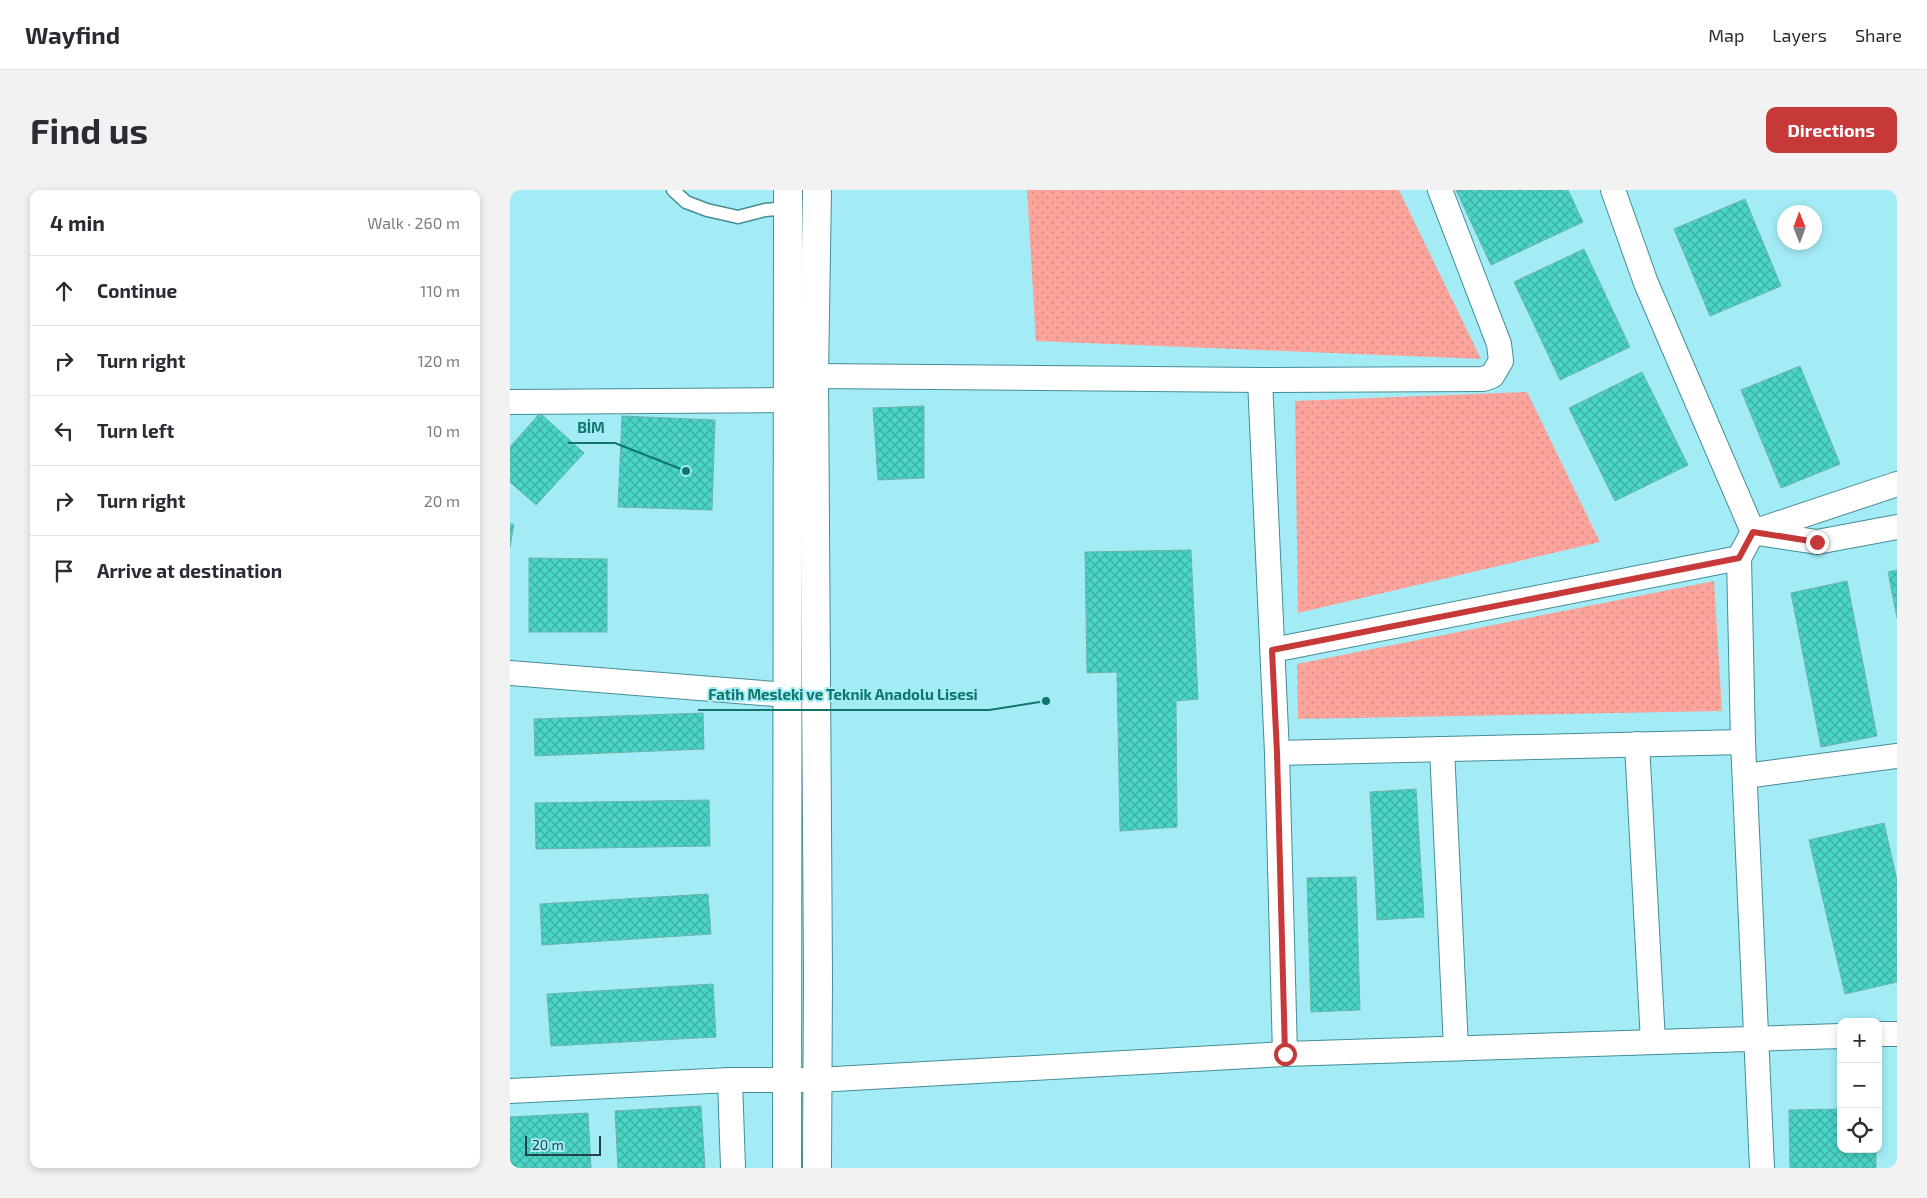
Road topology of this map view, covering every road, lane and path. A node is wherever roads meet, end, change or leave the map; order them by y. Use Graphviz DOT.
graph roads {
  1 [pos="673,190"];
  2 [pos="817,190"];
  3 [pos="1440,190"];
  4 [pos="1613,190"];
  5 [pos="788,199"];
  6 [pos="814,376"];
  7 [pos="1260,380"];
  8 [pos="788,400"];
  9 [pos="510,402"];
  10 [pos="1897,484"];
  11 [pos="1897,527"];
  12 [pos="1753,532"];
  13 [pos="1739,558"];
  14 [pos="1272,650"];
  15 [pos="510,673"];
  16 [pos="788,695"];
  17 [pos="1743,742"];
  18 [pos="1637,744"];
  19 [pos="1442,749"];
  20 [pos="1277,753"];
  21 [pos="1897,756"];
  22 [pos="1744,776"];
  23 [pos="1882,1034"];
  24 [pos="1897,1034"];
  25 [pos="1837,1036"];
  26 [pos="1758,1038"];
  27 [pos="1653,1042"];
  28 [pos="1456,1048"];
  29 [pos="1285,1054"];
  30 [pos="730,1080"];
  31 [pos="788,1080"];
  32 [pos="817,1080"];
  33 [pos="510,1091"];
  34 [pos="733,1168"];
  35 [pos="787,1168"];
  36 [pos="817,1168"];
  37 [pos="1762,1168"];
  1 -- 5 [label="lane"];
  2 -- 6 [label="street"];
  3 -- 7 [label="street"];
  4 -- 12 [label="street"];
  5 -- 8 [label="street"];
  6 -- 7 [label="street"];
  6 -- 32 [label="street"];
  7 -- 14 [label="street"];
  8 -- 9 [label="street"];
  8 -- 16 [label="street"];
  10 -- 12 [label="street"];
  11 -- 12 [label="street"];
  12 -- 13 [label="street"];
  13 -- 14 [label="street"];
  13 -- 17 [label="street"];
  14 -- 20 [label="street"];
  15 -- 16 [label="street"];
  16 -- 31 [label="street"];
  17 -- 18 [label="street"];
  17 -- 22 [label="street"];
  18 -- 19 [label="street"];
  18 -- 27 [label="street"];
  19 -- 20 [label="street"];
  19 -- 28 [label="street"];
  20 -- 29 [label="street"];
  21 -- 22 [label="street"];
  22 -- 26 [label="street"];
  23 -- 24 [label="street"];
  25 -- 26 [label="street"];
  26 -- 27 [label="street"];
  26 -- 37 [label="street"];
  27 -- 28 [label="street"];
  28 -- 29 [label="street"];
  29 -- 32 [label="street"];
  30 -- 31 [label="street"];
  30 -- 33 [label="street"];
  30 -- 34 [label="street"];
  31 -- 32 [label="street"];
  31 -- 35 [label="street"];
  32 -- 36 [label="street"];
}
